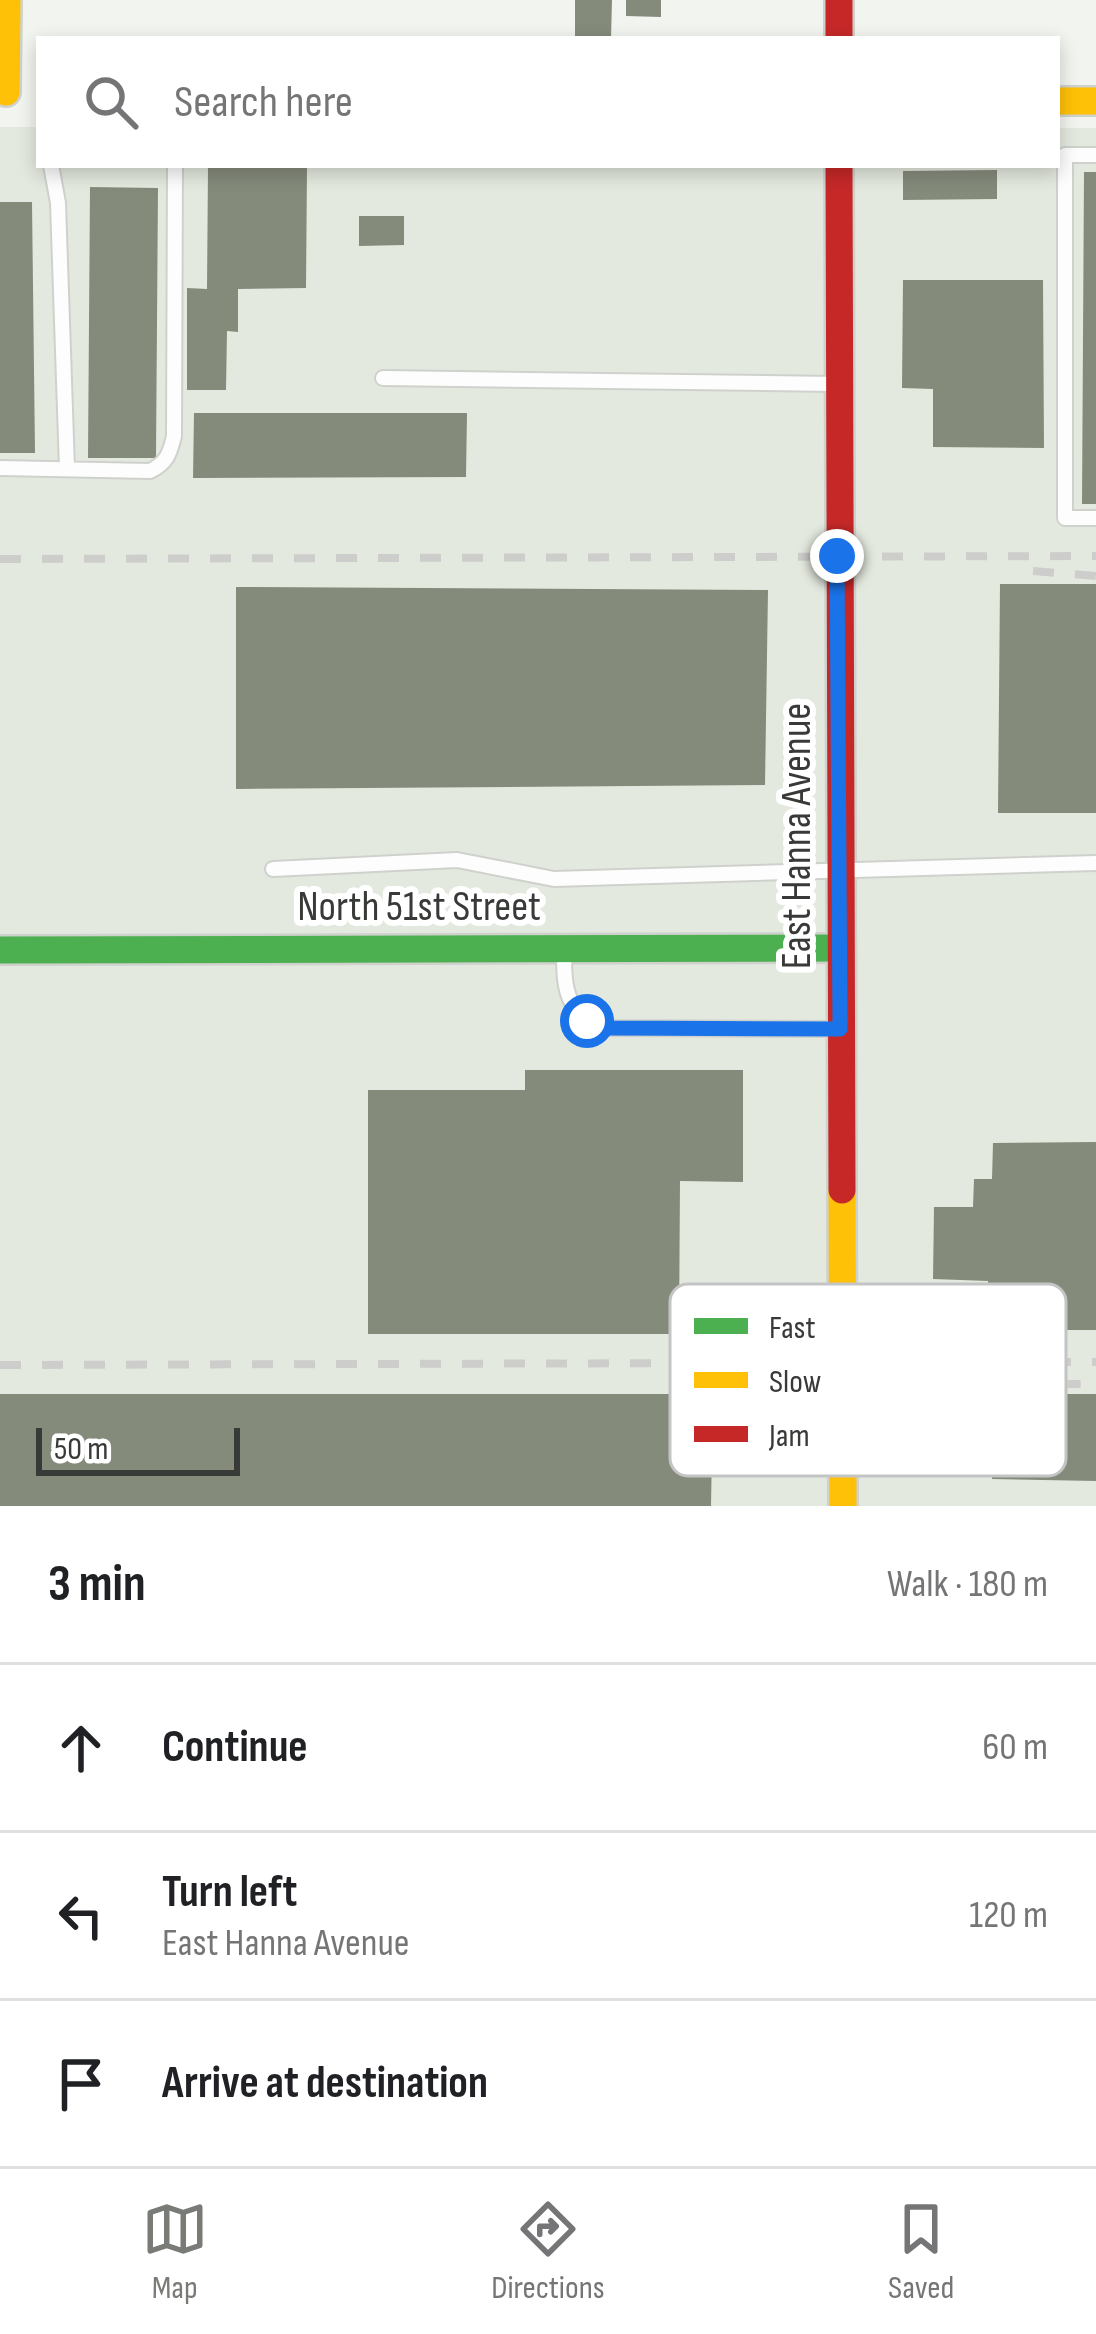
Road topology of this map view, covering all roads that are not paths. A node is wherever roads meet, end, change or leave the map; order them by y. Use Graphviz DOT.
graph roads {
  1 [pos="7,0"];
  2 [pos="839,0"];
  3 [pos="839,36"];
  4 [pos="3,92"];
  5 [pos="36,92"];
  6 [pos="1060,101"];
  7 [pos="1096,101"];
  8 [pos="1096,155"];
  9 [pos="52,168"];
  10 [pos="175,168"];
  11 [pos="839,168"];
  12 [pos="383,377"];
  13 [pos="838,384"];
  14 [pos="0,468"];
  15 [pos="67,469"];
  16 [pos="1096,518"];
  17 [pos="1096,863"];
  18 [pos="273,869"];
  19 [pos="839,871"];
  20 [pos="564,948"];
  21 [pos="839,948"];
  22 [pos="0,950"];
  23 [pos="840,1029"];
  24 [pos="842,1284"];
  25 [pos="843,1476"];
  26 [pos="843,1506"];
  1 -- 4 [label="street"];
  2 -- 3 [label="street"];
  4 -- 5 [label="street"];
  6 -- 7 [label="street"];
  8 -- 16 [label="lane"];
  9 -- 15 [label="lane"];
  10 -- 15 [label="lane"];
  11 -- 13 [label="street, East Hanna Avenue"];
  12 -- 13 [label="lane"];
  13 -- 19 [label="street, East Hanna Avenue"];
  14 -- 15 [label="lane"];
  17 -- 19 [label="lane"];
  18 -- 19 [label="lane"];
  19 -- 21 [label="street, East Hanna Avenue"];
  20 -- 21 [label="street, North 51st Street"];
  20 -- 22 [label="street, North 51st Street"];
  20 -- 23 [label="lane"];
  21 -- 23 [label="street, East Hanna Avenue"];
  23 -- 24 [label="street, East Hanna Avenue"];
  25 -- 26 [label="street, East Hanna Avenue"];
}
